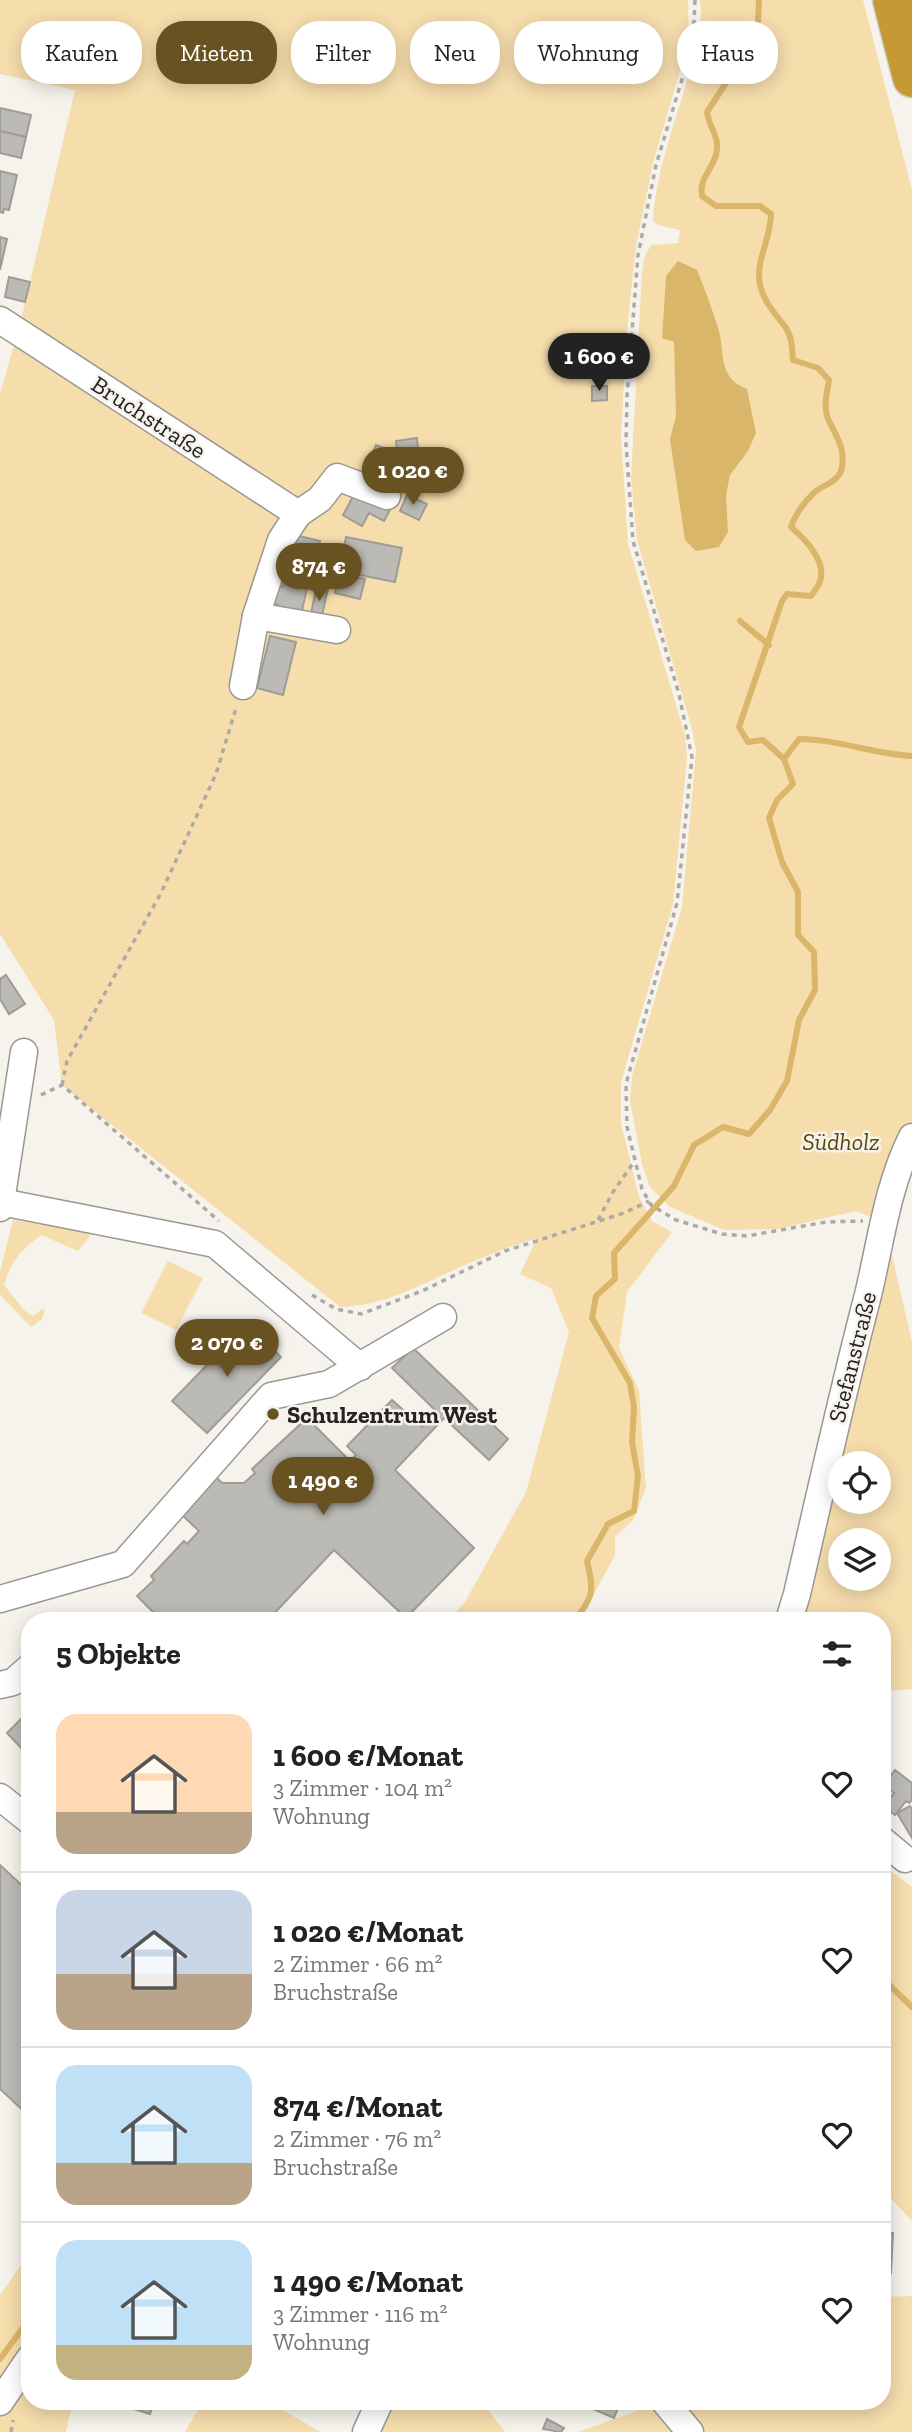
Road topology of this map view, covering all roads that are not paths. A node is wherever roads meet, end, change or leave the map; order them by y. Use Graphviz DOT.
graph roads {
  1 [pos="892,0"];
  2 [pos="912,78"];
  3 [pos="0,320"];
  4 [pos="387,496"];
  5 [pos="298,514"];
  6 [pos="256,616"];
  7 [pos="337,630"];
  8 [pos="243,686"];
  9 [pos="15,1065"];
  10 [pos="912,1137"];
  11 [pos="1,1201"];
  12 [pos="443,1317"];
  13 [pos="360,1367"];
  14 [pos="0,1599"];
  15 [pos="791,1612"];
  16 [pos="21,1675"];
  17 [pos="0,1685"];
  18 [pos="0,1797"];
  19 [pos="21,1814"];
  20 [pos="891,1847"];
  21 [pos="905,1859"];
  22 [pos="21,2374"];
  23 [pos="12,2390"];
  24 [pos="376,2410"];
  25 [pos="672,2410"];
  26 [pos="366,2432"];
  27 [pos="690,2432"];
  1 -- 2 [label="highway"];
  3 -- 5 [label="street, Bruchstraße"];
  4 -- 5 [label="street"];
  5 -- 6 [label="street"];
  6 -- 7 [label="street"];
  6 -- 8 [label="street"];
  9 -- 11 [label="street"];
  10 -- 15 [label="street, Stefanstraße"];
  11 -- 13 [label="street"];
  12 -- 13 [label="street"];
  13 -- 14 [label="street"];
  16 -- 17 [label="street"];
  18 -- 19 [label="street"];
  20 -- 21 [label="street"];
  22 -- 23 [label="street"];
  24 -- 26 [label="street"];
  25 -- 27 [label="street"];
}
